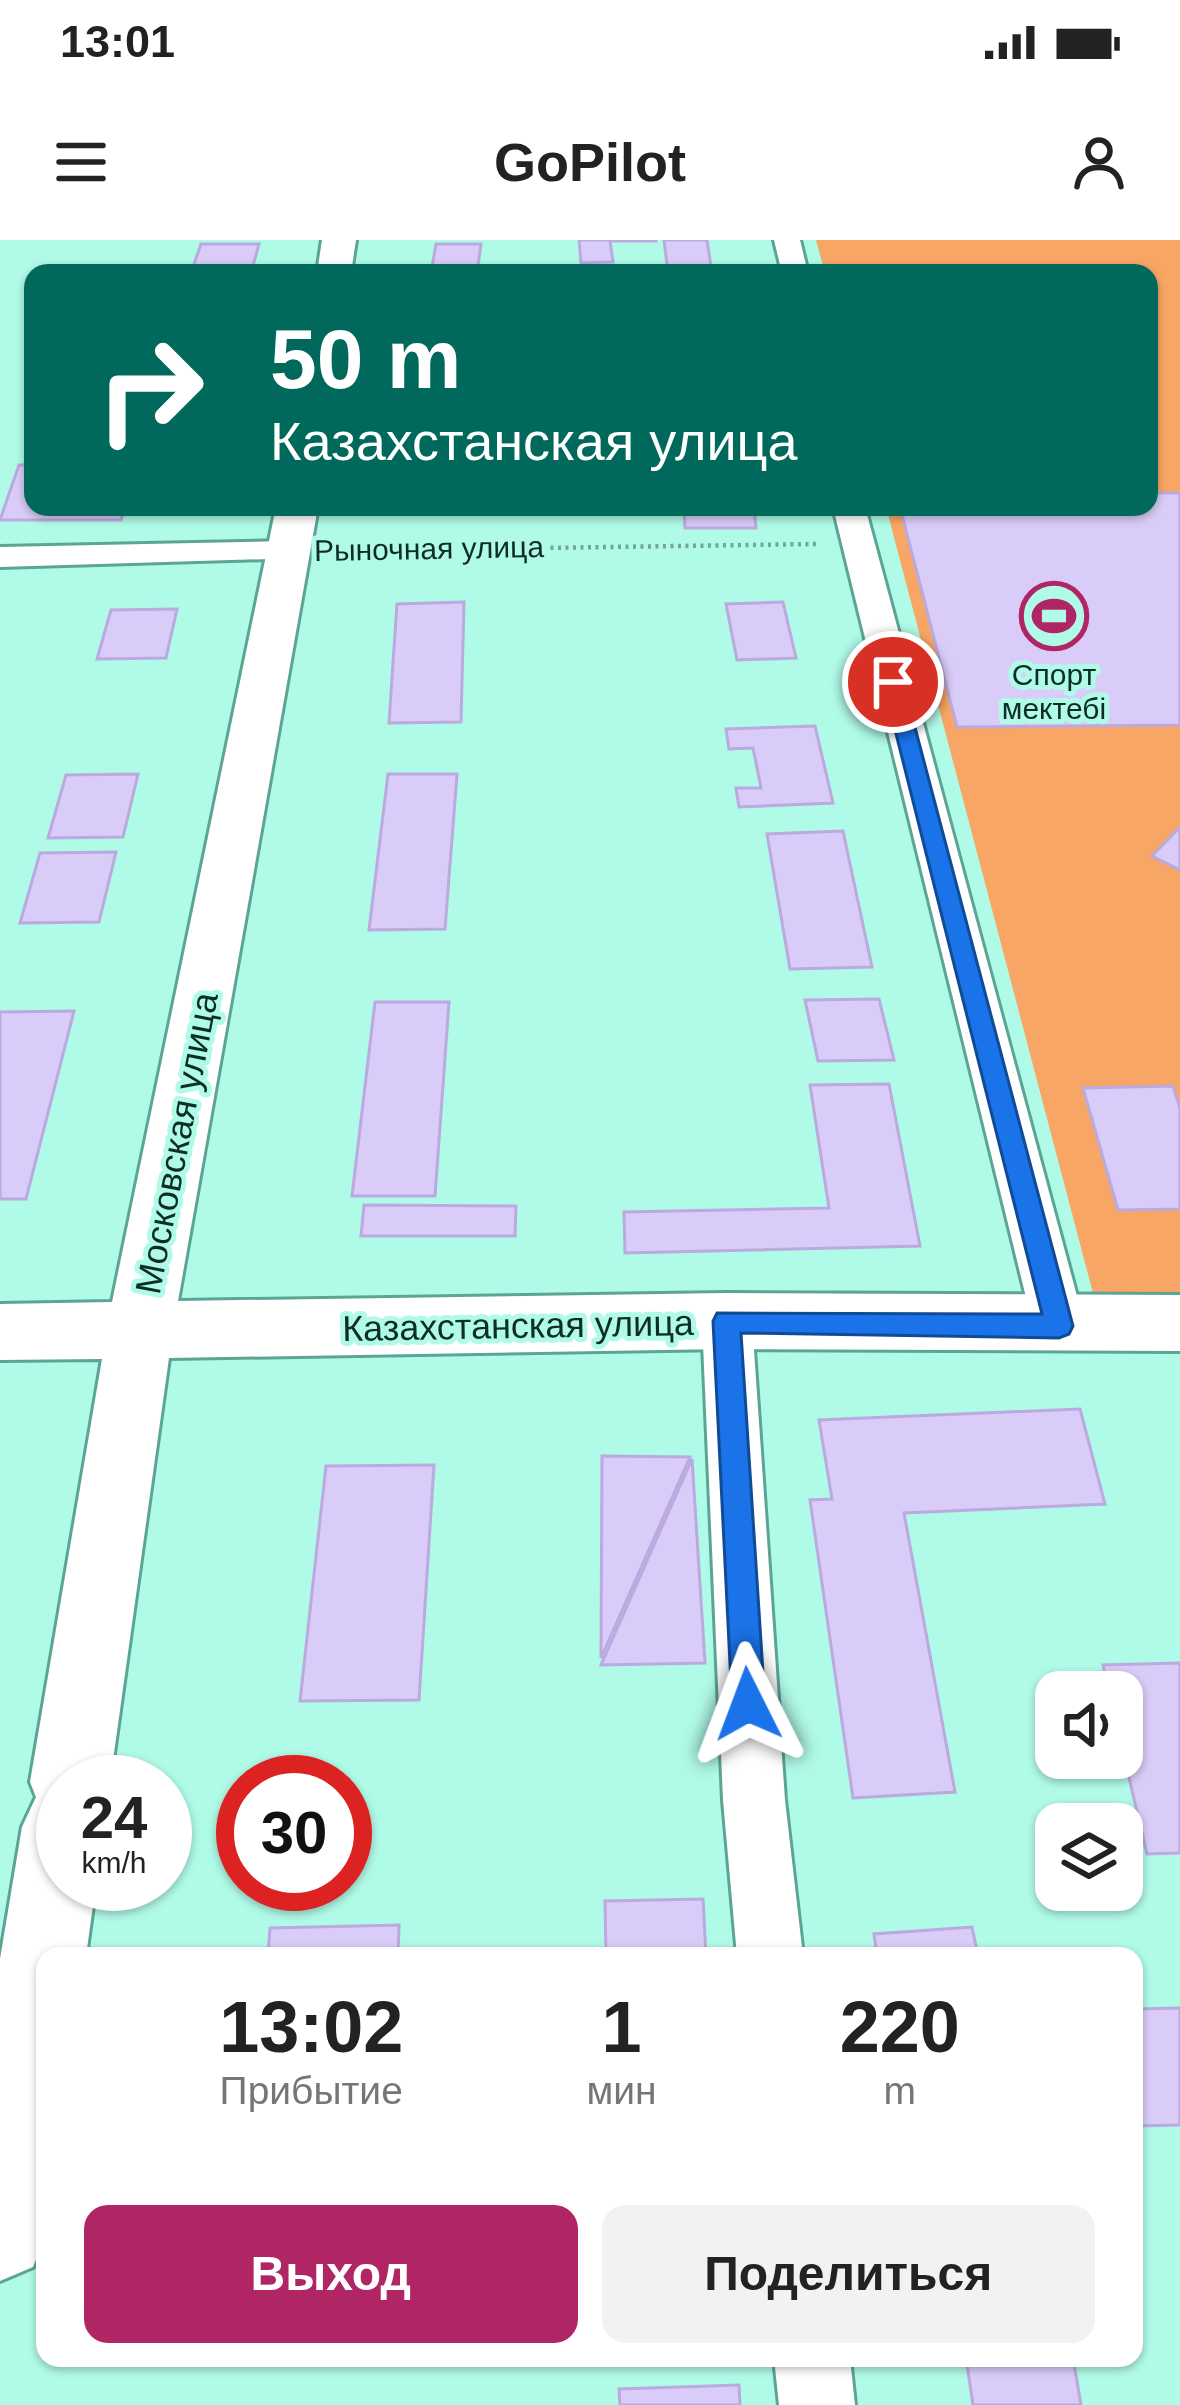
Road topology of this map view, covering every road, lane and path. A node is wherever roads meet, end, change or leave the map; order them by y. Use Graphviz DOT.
graph roads {
  1 [pos="854,525"];
  2 [pos="293,529"];
  3 [pos="0,557"];
  4 [pos="727,1321"];
  5 [pos="1180,1323"];
  6 [pos="1059,1326"];
  7 [pos="0,1332"];
  8 [pos="140,1333"];
  9 [pos="74,1755"];
  10 [pos="50,1911"];
  11 [pos="44,1947"];
  12 [pos="769,1947"];
  13 [pos="36,2001"];
  14 [pos="0,2234"];
  15 [pos="813,2367"];
  16 [pos="817,2405"];
  1 -- 2 [label="path, Рыночная улица"];
  1 -- 6 [label="street"];
  2 -- 3 [label="street, Рыночная улица"];
  2 -- 8 [label="street, Московская улица"];
  4 -- 6 [label="street, Казахстанская улица"];
  4 -- 8 [label="street, Казахстанская улица"];
  4 -- 12 [label="street"];
  5 -- 6 [label="street, Казахстанская улица"];
  7 -- 8 [label="street, Казахстанская улица"];
  8 -- 9 [label="street, Московская улица"];
  10 -- 11 [label="street"];
  13 -- 14 [label="street"];
  15 -- 16 [label="street"];
}
